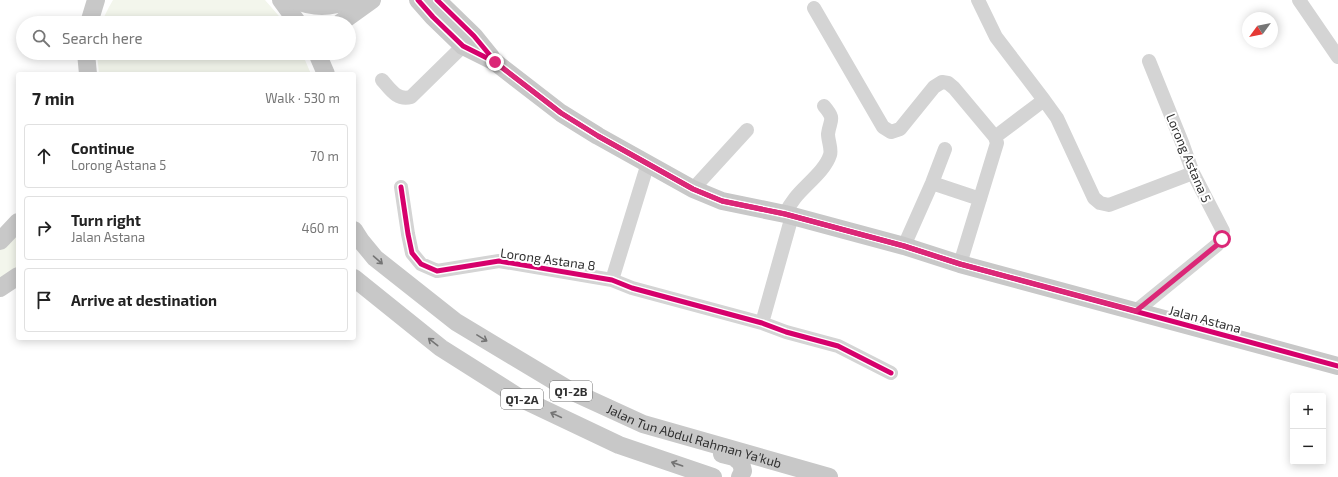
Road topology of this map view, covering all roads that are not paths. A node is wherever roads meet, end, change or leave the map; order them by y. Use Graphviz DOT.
graph roads {
  1 [pos="281,0"];
  2 [pos="294,0"];
  3 [pos="349,0"];
  4 [pos="372,0"];
  5 [pos="413,0"];
  6 [pos="418,0"];
  7 [pos="978,0"];
  8 [pos="1299,0"];
  9 [pos="814,8"];
  10 [pos="435,9"];
  11 [pos="293,16"];
  12 [pos="350,16"];
  13 [pos="463,46"];
  14 [pos="1338,57"];
  15 [pos="87,60"];
  16 [pos="1149,61"];
  17 [pos="495,62"];
  18 [pos="88,72"];
  19 [pos="382,80"];
  20 [pos="1044,100"];
  21 [pos="824,106"];
  22 [pos="747,130"];
  23 [pos="995,137"];
  24 [pos="945,149"];
  25 [pos="648,164"];
  26 [pos="1193,173"];
  27 [pos="932,183"];
  28 [pos="402,187"];
  29 [pos="693,189"];
  30 [pos="980,200"];
  31 [pos="789,215"];
  32 [pos="16,224"];
  33 [pos="356,233"];
  34 [pos="0,241"];
  35 [pos="904,246"];
  36 [pos="960,264"];
  37 [pos="16,277"];
  38 [pos="356,280"];
  39 [pos="612,280"];
  40 [pos="0,288"];
  41 [pos="1136,311"];
  42 [pos="762,323"];
  43 [pos="1338,366"];
  44 [pos="891,373"];
  45 [pos="643,424"];
  46 [pos="714,477"];
  47 [pos="740,477"];
  48 [pos="829,477"];
  1 -- 11 [label="main road"];
  2 -- 3 [label="main road"];
  4 -- 12 [label="main road"];
  5 -- 10 [label="main road"];
  6 -- 10 [label="main road, Jalan Astana"];
  7 -- 20 [label="street"];
  8 -- 14 [label="street"];
  9 -- 23 [label="street"];
  10 -- 13 [label="main road, Jalan Astana"];
  10 -- 17 [label="main road, Jalan Astana"];
  13 -- 17 [label="main road, Jalan Astana"];
  13 -- 19 [label="street"];
  15 -- 18 [label="main road"];
  16 -- 26 [label="street, Lorong Astana 5"];
  17 -- 25 [label="main road, Jalan Astana"];
  20 -- 23 [label="street"];
  20 -- 26 [label="street"];
  21 -- 31 [label="street"];
  22 -- 29 [label="street"];
  23 -- 30 [label="street"];
  24 -- 27 [label="street"];
  25 -- 29 [label="main road, Jalan Astana"];
  25 -- 39 [label="street"];
  26 -- 41 [label="street, Lorong Astana 5"];
  27 -- 30 [label="street"];
  27 -- 35 [label="street"];
  28 -- 39 [label="street, Lorong Astana 8"];
  29 -- 31 [label="main road, Jalan Astana"];
  30 -- 36 [label="street"];
  31 -- 35 [label="main road, Jalan Astana"];
  31 -- 42 [label="street"];
  32 -- 34 [label="main road"];
  33 -- 45 [label="main road, Jalan Tun Abdul Rahman Ya'kub / Q1-2B, one-way"];
  35 -- 36 [label="main road, Jalan Astana"];
  36 -- 41 [label="main road, Jalan Astana"];
  37 -- 40 [label="main road"];
  46 -- 38 [label="main road, Q1-2A, one-way"];
  39 -- 42 [label="street, Lorong Astana 8"];
  41 -- 43 [label="main road, Jalan Astana"];
  42 -- 44 [label="street, Lorong Astana 8"];
  45 -- 47 [label="main road"];
  45 -- 48 [label="main road, Jalan Tun Abdul Rahman Ya'kub / Q1-2B"];
}
